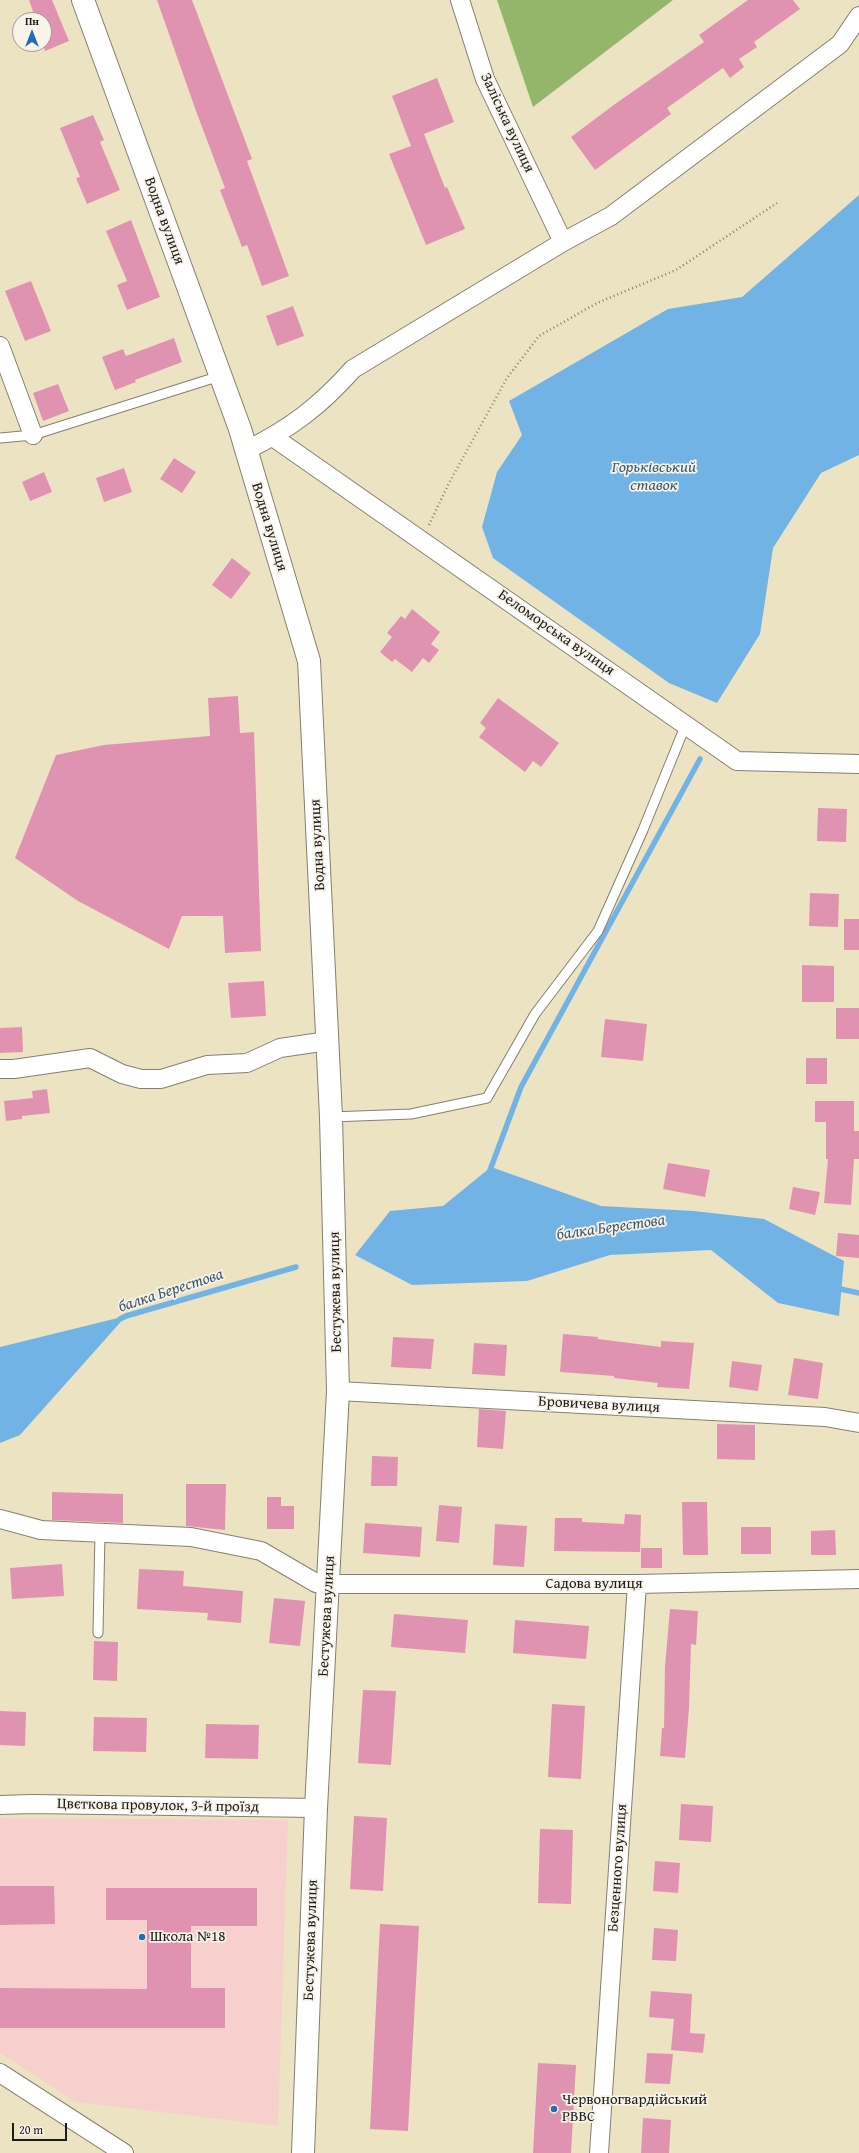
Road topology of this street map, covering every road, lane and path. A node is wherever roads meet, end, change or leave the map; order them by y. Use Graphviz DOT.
graph roads {
  1 [pos="83,0"];
  2 [pos="460,0"];
  3 [pos="859,16"];
  4 [pos="777,203"];
  5 [pos="563,242"];
  6 [pos="0,346"];
  7 [pos="220,376"];
  8 [pos="32,435"];
  9 [pos="273,437"];
  10 [pos="0,438"];
  11 [pos="247,450"];
  12 [pos="421,540"];
  13 [pos="686,724"];
  14 [pos="859,764"];
  15 [pos="328,1041"];
  16 [pos="0,1069"];
  17 [pos="330,1079"];
  18 [pos="331,1117"];
  19 [pos="338,1391"];
  20 [pos="859,1423"];
  21 [pos="0,1519"];
  22 [pos="100,1532"];
  23 [pos="859,1579"];
  24 [pos="329,1584"];
  25 [pos="636,1584"];
  26 [pos="98,1633"];
  27 [pos="0,1805"];
  28 [pos="316,1808"];
  29 [pos="0,2073"];
  30 [pos="124,2153"];
  31 [pos="303,2153"];
  32 [pos="599,2153"];
  1 -- 7 [label="street, Водна вулиця"];
  2 -- 5 [label="street, Заліська вулиця"];
  3 -- 5 [label="street"];
  4 -- 12 [label="path"];
  5 -- 9 [label="street"];
  6 -- 8 [label="street"];
  7 -- 8 [label="lane"];
  7 -- 11 [label="street, Водна вулиця"];
  8 -- 10 [label="lane"];
  9 -- 11 [label="street"];
  9 -- 12 [label="street, Беломорська вулиця"];
  11 -- 15 [label="street, Водна вулиця"];
  12 -- 13 [label="street, Беломорська вулиця"];
  13 -- 14 [label="street, Беломорська вулиця"];
  13 -- 18 [label="lane"];
  15 -- 16 [label="street"];
  15 -- 17 [label="street, Водна вулиця"];
  17 -- 18 [label="street, Бестужева вулиця"];
  18 -- 19 [label="street, Бестужева вулиця"];
  19 -- 20 [label="street, Бровичева вулиця"];
  19 -- 24 [label="street, Бестужева вулиця"];
  21 -- 22 [label="street, Садова вулиця"];
  22 -- 24 [label="street, Садова вулиця"];
  22 -- 26 [label="lane"];
  23 -- 25 [label="street, Садова вулиця"];
  24 -- 25 [label="street, Садова вулиця"];
  24 -- 28 [label="street, Бестужева вулиця"];
  25 -- 32 [label="street, Безценного вулиця"];
  27 -- 28 [label="street, Цвєткова провулок, 3-й проїзд"];
  28 -- 31 [label="street, Бестужева вулиця"];
  29 -- 30 [label="street"];
}
